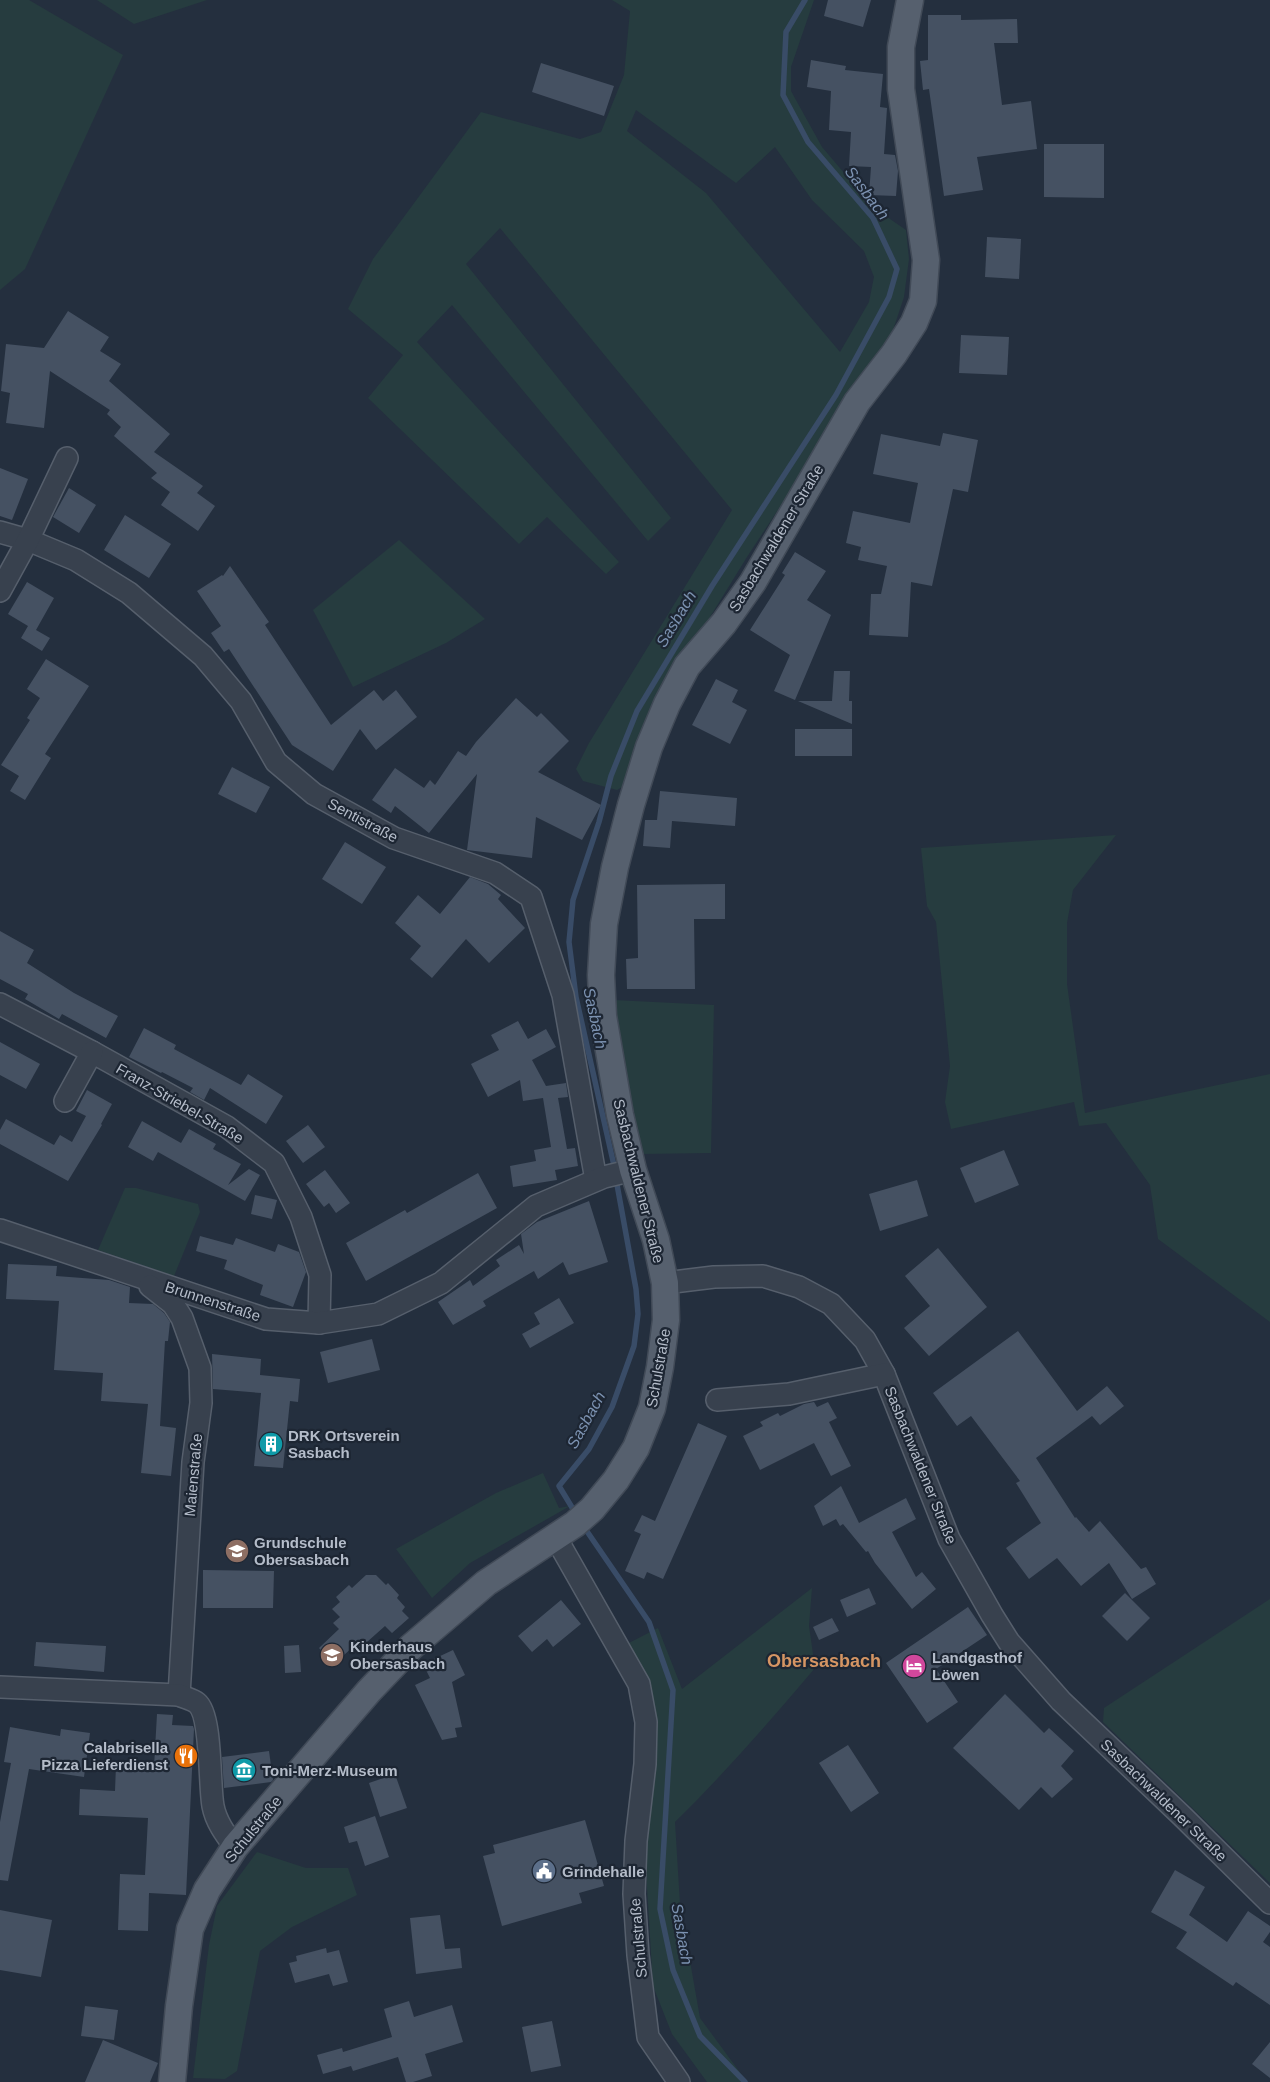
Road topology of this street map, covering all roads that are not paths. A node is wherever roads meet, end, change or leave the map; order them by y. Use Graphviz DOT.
graph roads {
  1 [pos="910,0"];
  2 [pos="67,458"];
  3 [pos="0,532"];
  4 [pos="28,540"];
  5 [pos="0,591"];
  6 [pos="0,1004"];
  7 [pos="92,1052"];
  8 [pos="65,1101"];
  9 [pos="629,1171"];
  10 [pos="600,1178"];
  11 [pos="0,1230"];
  12 [pos="138,1277"];
  13 [pos="665,1283"];
  14 [pos="319,1323"];
  15 [pos="884,1374"];
  16 [pos="717,1400"];
  17 [pos="574,1524"];
  18 [pos="0,1687"];
  19 [pos="179,1696"];
  20 [pos="235,1847"];
  21 [pos="1270,1903"];
  22 [pos="172,2082"];
  23 [pos="679,2082"];
  1 -- 9 [label="main road, Sasbachwaldener Straße"];
  2 -- 4 [label="street"];
  3 -- 4 [label="street, Sentistraße"];
  4 -- 5 [label="street"];
  4 -- 10 [label="street, Sentistraße"];
  6 -- 7 [label="street, Franz-Striebel-Straße"];
  7 -- 8 [label="street"];
  7 -- 14 [label="street, Franz-Striebel-Straße"];
  9 -- 10 [label="street, Brunnenstraße"];
  9 -- 13 [label="main road, Sasbachwaldener Straße"];
  10 -- 14 [label="street, Brunnenstraße"];
  11 -- 12 [label="street, Brunnenstraße"];
  12 -- 14 [label="street, Brunnenstraße"];
  12 -- 19 [label="street, Maienstraße"];
  13 -- 15 [label="street, Sasbachwaldener Straße"];
  13 -- 17 [label="main road, Schulstraße"];
  15 -- 16 [label="street"];
  15 -- 21 [label="street, Sasbachwaldener Straße"];
  17 -- 20 [label="main road, Schulstraße"];
  17 -- 23 [label="street, Schulstraße"];
  18 -- 19 [label="street"];
  19 -- 20 [label="street"];
  20 -- 22 [label="main road, Schulstraße"];
}
